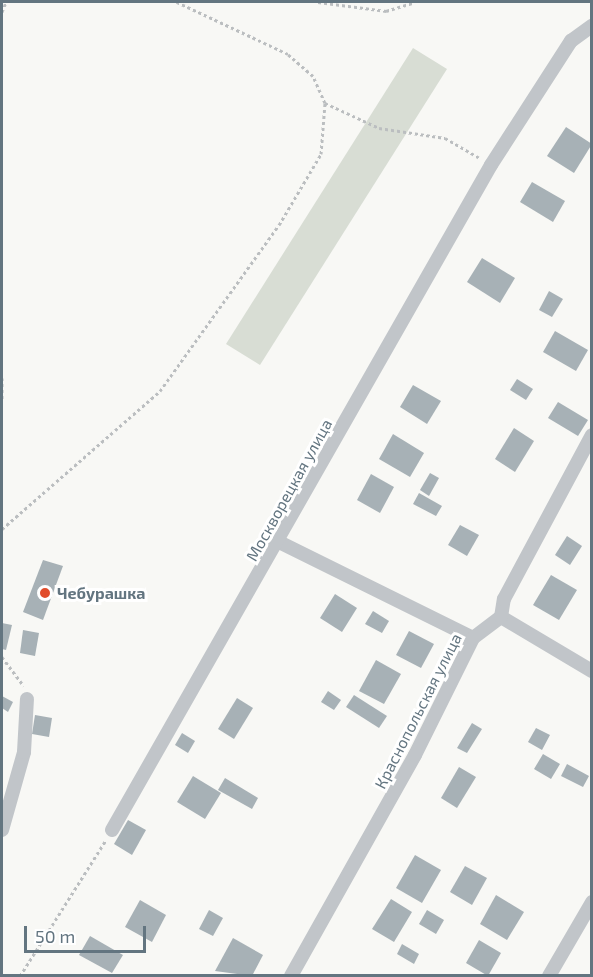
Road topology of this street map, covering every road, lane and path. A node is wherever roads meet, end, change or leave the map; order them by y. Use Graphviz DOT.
graph roads {
  1 [pos="6,2"];
  2 [pos="177,2"];
  3 [pos="318,2"];
  4 [pos="415,2"];
  5 [pos="2,12"];
  6 [pos="591,26"];
  7 [pos="325,103"];
  8 [pos="491,165"];
  9 [pos="2,378"];
  10 [pos="2,399"];
  11 [pos="591,435"];
  12 [pos="2,529"];
  13 [pos="279,542"];
  14 [pos="501,617"];
  15 [pos="472,638"];
  16 [pos="2,657"];
  17 [pos="591,671"];
  18 [pos="27,699"];
  19 [pos="2,830"];
  20 [pos="112,830"];
  21 [pos="591,902"];
  22 [pos="20,975"];
  23 [pos="291,975"];
  24 [pos="549,975"];
  1 -- 5 [label="path"];
  2 -- 7 [label="path"];
  3 -- 4 [label="path"];
  6 -- 8 [label="street, Москворецкая улица"];
  7 -- 8 [label="path"];
  7 -- 12 [label="path"];
  8 -- 13 [label="street, Москворецкая улица"];
  9 -- 10 [label="path"];
  11 -- 14 [label="street"];
  13 -- 15 [label="street"];
  13 -- 20 [label="street, Москворецкая улица"];
  14 -- 15 [label="street, Краснопольская улица"];
  14 -- 17 [label="street"];
  15 -- 23 [label="street, Краснопольская улица"];
  16 -- 18 [label="path"];
  18 -- 19 [label="street"];
  20 -- 22 [label="path"];
  21 -- 24 [label="street"];
}
